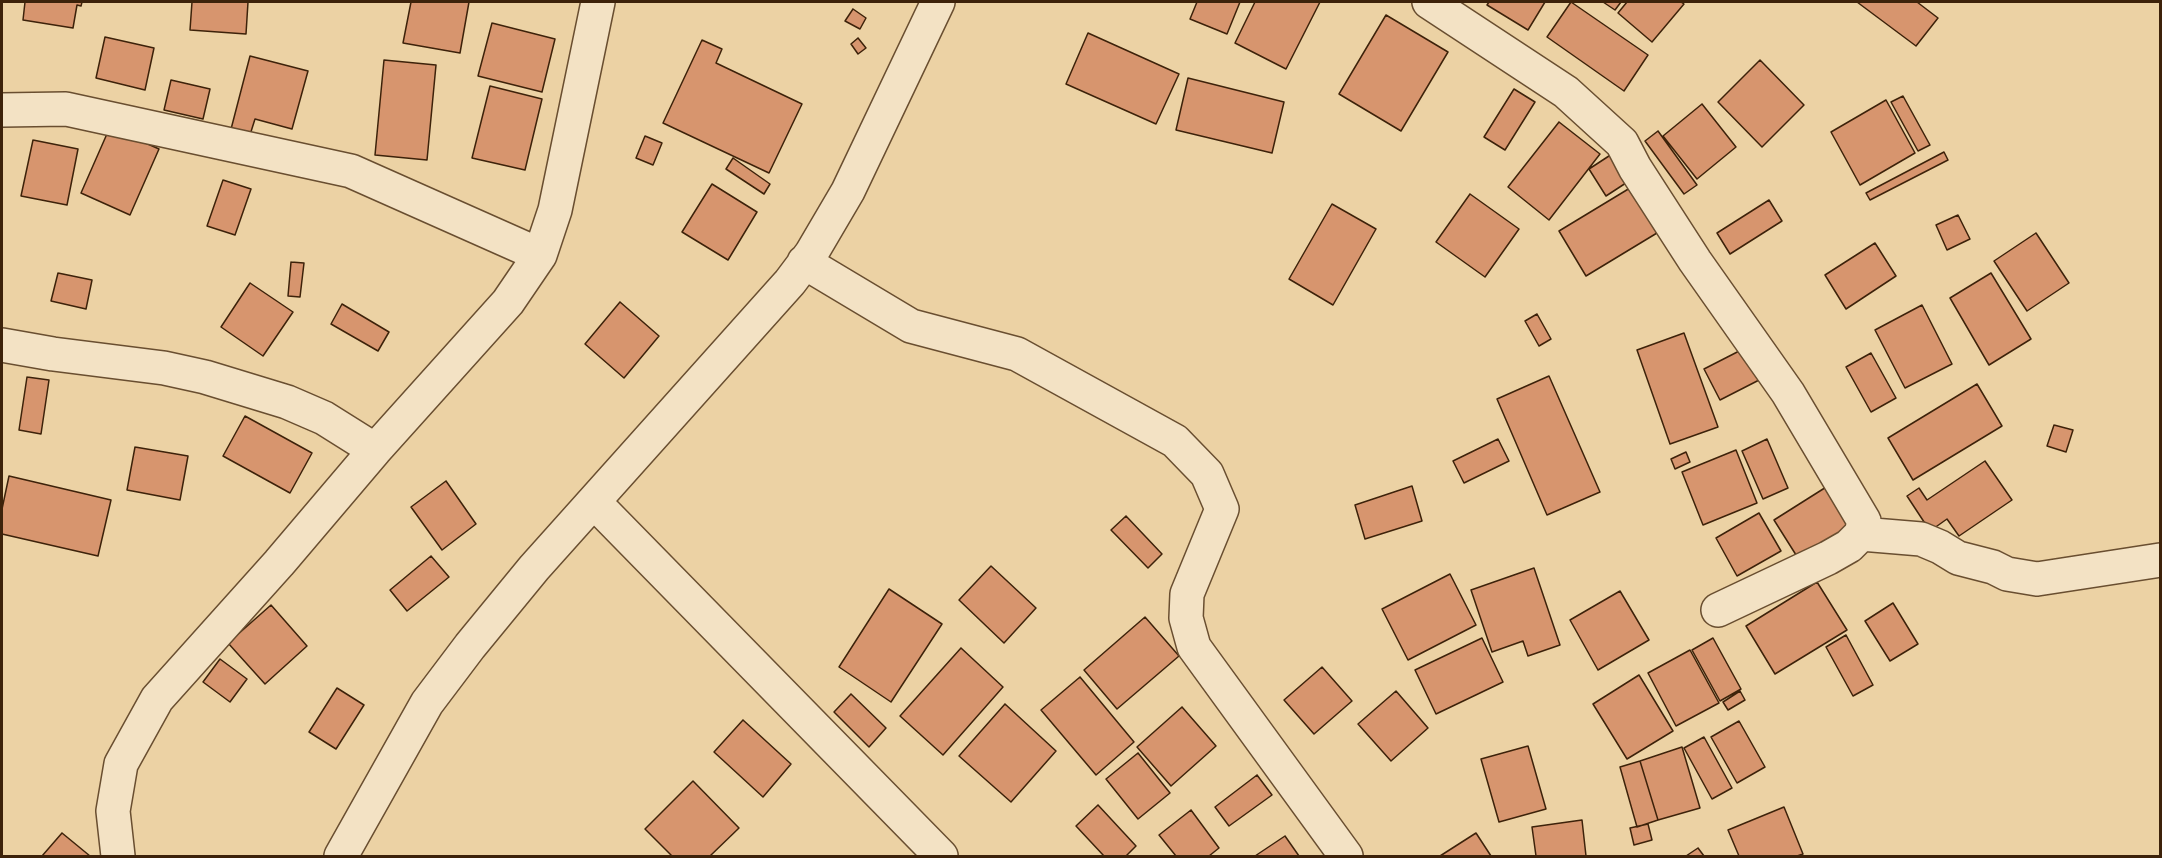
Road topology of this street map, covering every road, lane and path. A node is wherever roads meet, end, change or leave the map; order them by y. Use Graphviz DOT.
graph roads {
  1 [pos="598,2"];
  2 [pos="938,2"];
  3 [pos="1429,2"];
  4 [pos="2,110"];
  5 [pos="540,255"];
  6 [pos="804,262"];
  7 [pos="2,345"];
  8 [pos="375,450"];
  9 [pos="594,501"];
  10 [pos="1861,534"];
  11 [pos="2160,560"];
  12 [pos="1718,610"];
  13 [pos="118,856"];
  14 [pos="340,856"];
  15 [pos="941,856"];
  16 [pos="1346,856"];
  1 -- 5 [label="street"];
  2 -- 6 [label="street"];
  3 -- 10 [label="street"];
  4 -- 5 [label="street"];
  5 -- 8 [label="street"];
  6 -- 9 [label="street"];
  6 -- 16 [label="street"];
  7 -- 8 [label="street"];
  8 -- 13 [label="street"];
  9 -- 14 [label="street"];
  9 -- 15 [label="street"];
  10 -- 11 [label="street"];
  10 -- 12 [label="street"];
}
